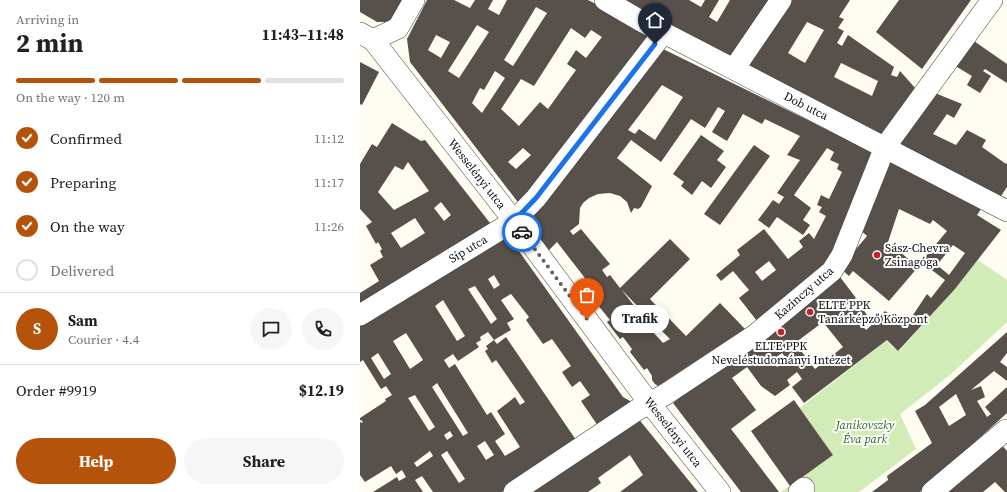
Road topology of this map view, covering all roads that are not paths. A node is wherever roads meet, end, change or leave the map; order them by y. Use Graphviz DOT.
graph roads {
  1 [pos="414,0"];
  2 [pos="605,0"];
  3 [pos="781,0"];
  4 [pos="992,0"];
  5 [pos="664,32"];
  6 [pos="366,37"];
  7 [pos="734,69"];
  8 [pos="885,147"];
  9 [pos="1007,211"];
  10 [pos="514,221"];
  11 [pos="360,316"];
  12 [pos="650,403"];
  13 [pos="1007,430"];
  14 [pos="514,492"];
  15 [pos="720,492"];
  16 [pos="932,492"];
  1 -- 6 [label="street"];
  2 -- 5 [label="street, Dob utca"];
  3 -- 7 [label="street"];
  4 -- 8 [label="street, Kazinczy utca"];
  5 -- 7 [label="street, Dob utca"];
  5 -- 10 [label="street, Síp utca"];
  6 -- 10 [label="street, Wesselényi utca"];
  7 -- 8 [label="street, Dob utca"];
  8 -- 9 [label="street, Dob utca"];
  8 -- 12 [label="street, Kazinczy utca"];
  10 -- 11 [label="street, Síp utca"];
  10 -- 12 [label="street, Wesselényi utca"];
  12 -- 14 [label="street, Kazinczy utca"];
  12 -- 15 [label="street, Wesselényi utca"];
  13 -- 16 [label="street"];
}
